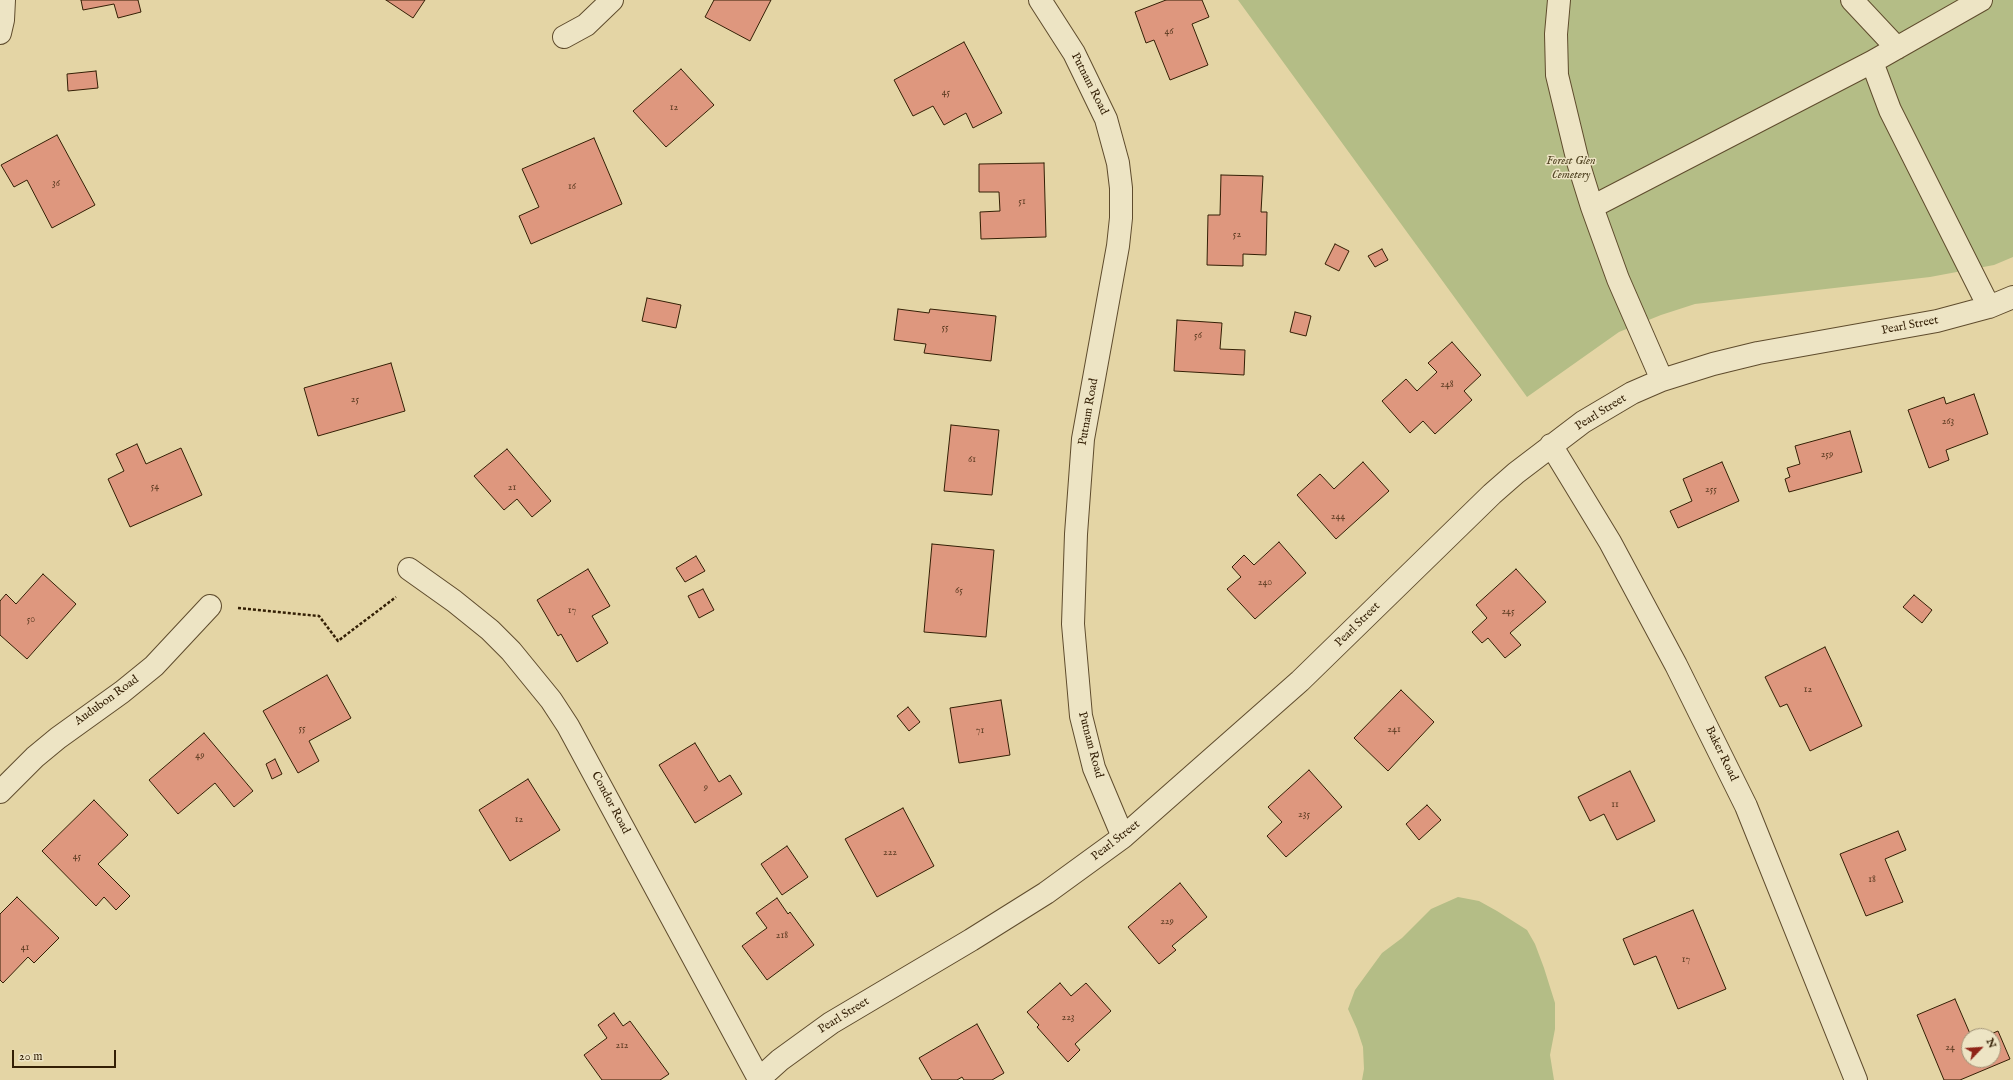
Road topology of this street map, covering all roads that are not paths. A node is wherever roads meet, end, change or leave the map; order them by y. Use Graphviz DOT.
graph roads {
  1 [pos="4,0"];
  2 [pos="612,0"];
  3 [pos="1040,0"];
  4 [pos="1559,0"];
  5 [pos="1852,0"];
  6 [pos="1981,0"];
  7 [pos="0,33"];
  8 [pos="564,37"];
  9 [pos="1897,48"];
  10 [pos="1872,62"];
  11 [pos="1592,207"];
  12 [pos="2013,298"];
  13 [pos="1989,307"];
  14 [pos="1662,380"];
  15 [pos="1551,445"];
  16 [pos="415,574"];
  17 [pos="210,606"];
  18 [pos="0,792"];
  19 [pos="1123,836"];
  20 [pos="759,1079"];
  21 [pos="1856,1080"];
  1 -- 7 [label="street"];
  2 -- 8 [label="street"];
  3 -- 19 [label="street, Putnam Road"];
  4 -- 11 [label="street"];
  5 -- 9 [label="street"];
  6 -- 9 [label="street"];
  9 -- 10 [label="street"];
  10 -- 11 [label="street"];
  10 -- 13 [label="street"];
  11 -- 14 [label="street"];
  12 -- 13 [label="street, Pearl Street"];
  13 -- 14 [label="street, Pearl Street"];
  14 -- 15 [label="street, Pearl Street"];
  15 -- 19 [label="street, Pearl Street"];
  15 -- 21 [label="street, Baker Road"];
  16 -- 20 [label="street, Condor Road"];
  17 -- 18 [label="street, Audubon Road"];
  19 -- 20 [label="street, Pearl Street"];
}
